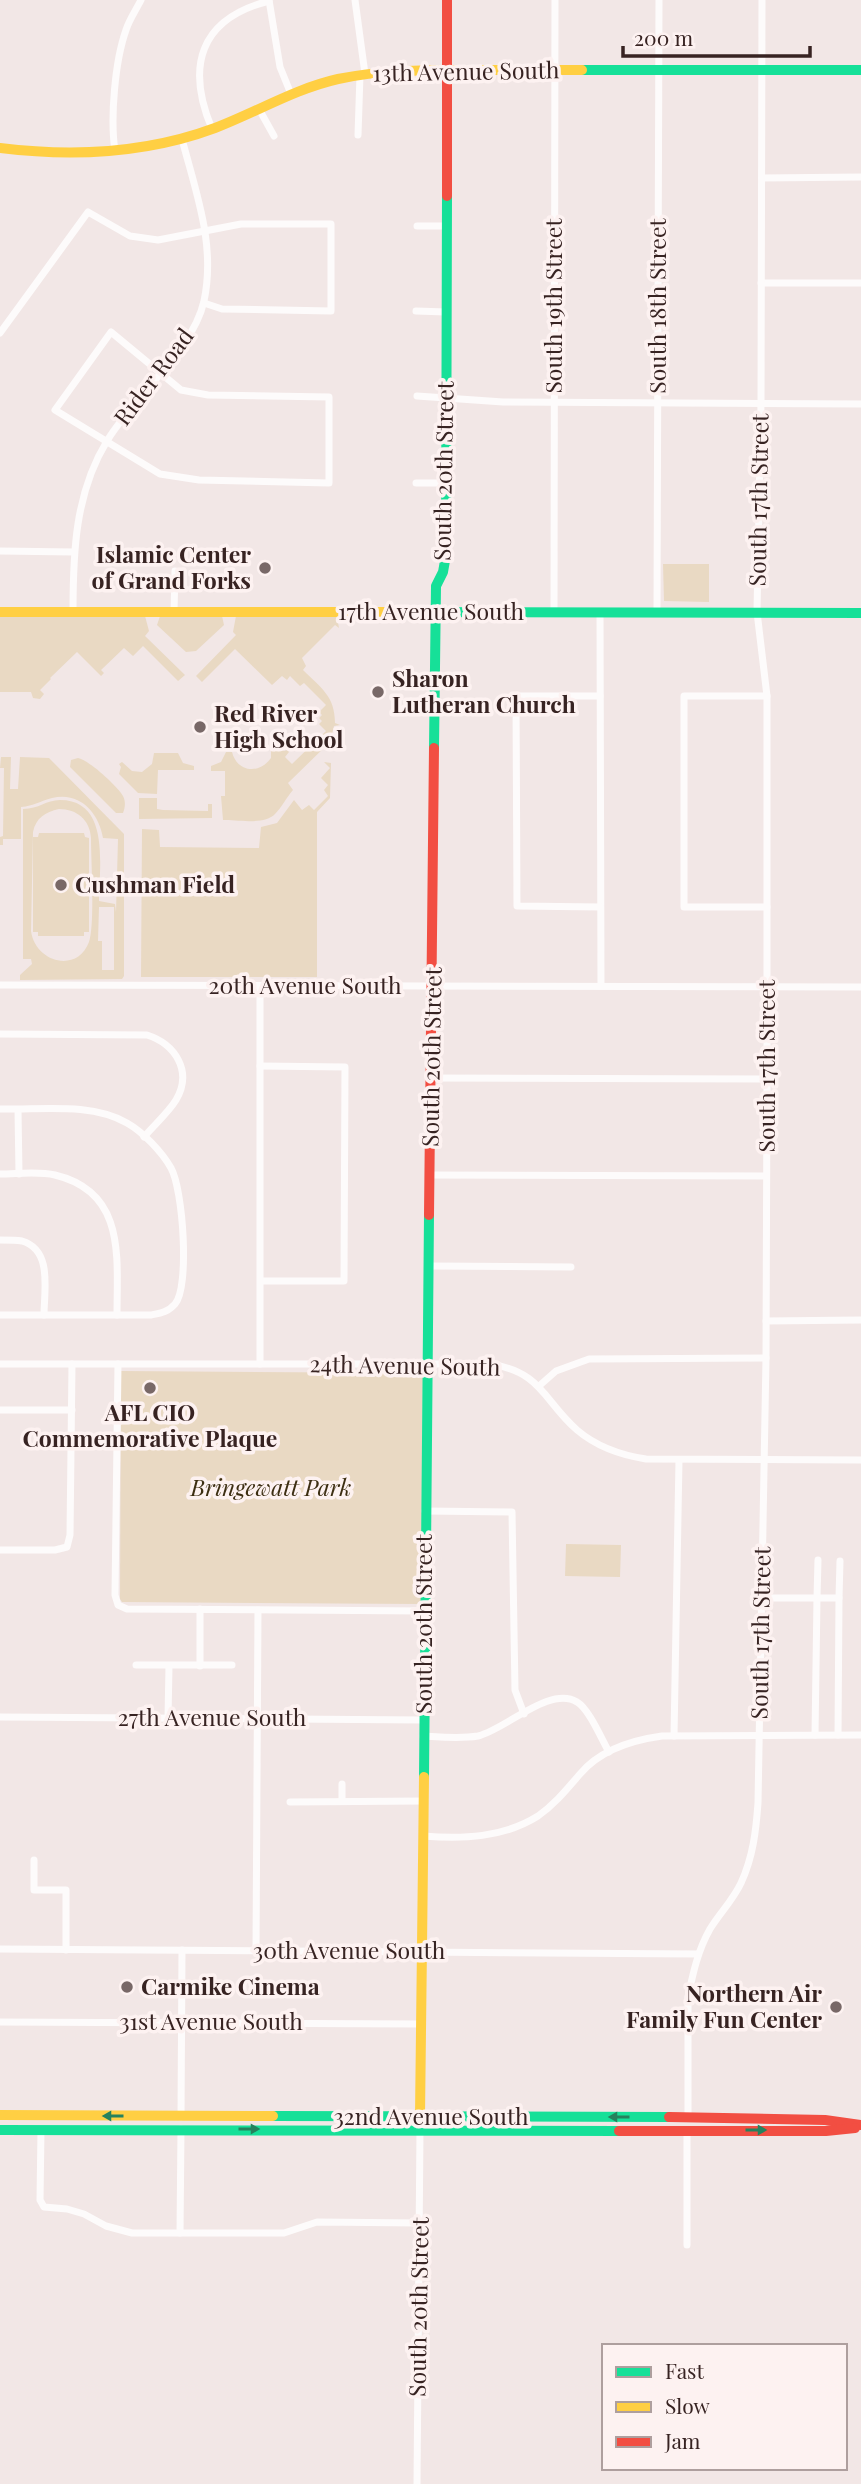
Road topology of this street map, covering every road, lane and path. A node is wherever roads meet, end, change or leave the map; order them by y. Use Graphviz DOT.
graph roads {
  1 [pos="141,0"];
  2 [pos="355,0"];
  3 [pos="447,0"];
  4 [pos="555,0"];
  5 [pos="659,0"];
  6 [pos="762,0"];
  7 [pos="269,1"];
  8 [pos="447,69"];
  9 [pos="555,69"];
  10 [pos="659,69"];
  11 [pos="762,70"];
  12 [pos="861,70"];
  13 [pos="362,74"];
  14 [pos="291,94"];
  15 [pos="259,109"];
  16 [pos="212,129"];
  17 [pos="358,135"];
  18 [pos="274,136"];
  19 [pos="182,139"];
  20 [pos="0,148"];
  21 [pos="115,151"];
  22 [pos="762,177"];
  23 [pos="861,177"];
  24 [pos="417,226"];
  25 [pos="447,226"];
  26 [pos="207,231"];
  27 [pos="761,283"];
  28 [pos="861,283"];
  29 [pos="204,303"];
  30 [pos="416,311"];
  31 [pos="446,312"];
  32 [pos="0,333"];
  33 [pos="160,373"];
  34 [pos="417,396"];
  35 [pos="446,398"];
  36 [pos="554,402"];
  37 [pos="658,402"];
  38 [pos="761,403"];
  39 [pos="861,404"];
  40 [pos="106,442"];
  41 [pos="416,483"];
  42 [pos="446,483"];
  43 [pos="0,551"];
  44 [pos="73,552"];
  45 [pos="175,571"];
  46 [pos="0,612"];
  47 [pos="73,612"];
  48 [pos="174,612"];
  49 [pos="436,612"];
  50 [pos="554,612"];
  51 [pos="600,612"];
  52 [pos="657,612"];
  53 [pos="757,612"];
  54 [pos="861,612"];
  55 [pos="767,695"];
  56 [pos="600,696"];
  57 [pos="600,907"];
  58 [pos="767,907"];
  59 [pos="0,985"];
  60 [pos="260,986"];
  61 [pos="601,986"];
  62 [pos="433,987"];
  63 [pos="767,987"];
  64 [pos="861,987"];
  65 [pos="0,1034"];
  66 [pos="260,1066"];
  67 [pos="432,1078"];
  68 [pos="767,1079"];
  69 [pos="0,1110"];
  70 [pos="18,1110"];
  71 [pos="144,1137"];
  72 [pos="0,1174"];
  73 [pos="19,1174"];
  74 [pos="431,1175"];
  75 [pos="766,1176"];
  76 [pos="0,1240"];
  77 [pos="430,1266"];
  78 [pos="571,1267"];
  79 [pos="261,1281"];
  80 [pos="117,1314"];
  81 [pos="0,1315"];
  82 [pos="44,1315"];
  83 [pos="861,1320"];
  84 [pos="765,1321"];
  85 [pos="766,1358"];
  86 [pos="429,1363"];
  87 [pos="0,1364"];
  88 [pos="72,1364"];
  89 [pos="118,1364"];
  90 [pos="260,1364"];
  91 [pos="540,1386"];
  92 [pos="0,1410"];
  93 [pos="72,1410"];
  94 [pos="679,1460"];
  95 [pos="764,1460"];
  96 [pos="861,1460"];
  97 [pos="425,1511"];
  98 [pos="0,1550"];
  99 [pos="818,1560"];
  100 [pos="840,1561"];
  101 [pos="762,1593"];
  102 [pos="817,1598"];
  103 [pos="839,1598"];
  104 [pos="200,1609"];
  105 [pos="258,1610"];
  106 [pos="424,1611"];
  107 [pos="136,1665"];
  108 [pos="232,1665"];
  109 [pos="169,1666"];
  110 [pos="200,1666"];
  111 [pos="524,1714"];
  112 [pos="0,1717"];
  113 [pos="168,1718"];
  114 [pos="257,1718"];
  115 [pos="423,1720"];
  116 [pos="674,1735"];
  117 [pos="759,1735"];
  118 [pos="815,1735"];
  119 [pos="838,1735"];
  120 [pos="861,1735"];
  121 [pos="423,1736"];
  122 [pos="609,1752"];
  123 [pos="342,1784"];
  124 [pos="342,1801"];
  125 [pos="423,1801"];
  126 [pos="290,1802"];
  127 [pos="423,1836"];
  128 [pos="34,1860"];
  129 [pos="0,1949"];
  130 [pos="66,1950"];
  131 [pos="182,1950"];
  132 [pos="256,1950"];
  133 [pos="422,1951"];
  134 [pos="698,1954"];
  135 [pos="0,2022"];
  136 [pos="182,2022"];
  137 [pos="421,2024"];
  138 [pos="0,2115"];
  139 [pos="41,2115"];
  140 [pos="420,2116"];
  141 [pos="181,2117"];
  142 [pos="688,2117"];
  143 [pos="861,2126"];
  144 [pos="181,2129"];
  145 [pos="420,2129"];
  146 [pos="0,2130"];
  147 [pos="41,2130"];
  148 [pos="687,2130"];
  149 [pos="420,2222"];
  150 [pos="180,2233"];
  151 [pos="687,2245"];
  152 [pos="417,2484"];
  1 -- 21 [label="street"];
  2 -- 13 [label="street"];
  3 -- 8 [label="street, South 20th Street"];
  4 -- 9 [label="street, South 19th Street"];
  5 -- 10 [label="street, South 18th Street"];
  6 -- 11 [label="street, South 17th Street"];
  7 -- 14 [label="street"];
  7 -- 16 [label="street"];
  8 -- 9 [label="street, 13th Avenue South"];
  8 -- 13 [label="street, 13th Avenue South"];
  8 -- 25 [label="street, South 20th Street"];
  9 -- 10 [label="street, 13th Avenue South"];
  9 -- 36 [label="street, South 19th Street"];
  10 -- 11 [label="street, 13th Avenue South"];
  10 -- 37 [label="street, South 18th Street"];
  11 -- 12 [label="street, 13th Avenue South"];
  11 -- 22 [label="street, South 17th Street"];
  13 -- 14 [label="street, 13th Avenue South"];
  13 -- 17 [label="street"];
  14 -- 15 [label="street, 13th Avenue South"];
  15 -- 16 [label="street, 13th Avenue South"];
  15 -- 18 [label="street"];
  16 -- 19 [label="street, 13th Avenue South"];
  19 -- 21 [label="street, 13th Avenue South"];
  19 -- 26 [label="street, Rider Road"];
  20 -- 21 [label="street, 13th Avenue South"];
  22 -- 23 [label="street"];
  22 -- 27 [label="street, South 17th Street"];
  24 -- 25 [label="street"];
  25 -- 31 [label="street, South 20th Street"];
  26 -- 29 [label="street, Rider Road"];
  26 -- 29 [label="street"];
  26 -- 32 [label="street"];
  27 -- 28 [label="street"];
  27 -- 38 [label="street, South 17th Street"];
  29 -- 33 [label="street, Rider Road"];
  30 -- 31 [label="street"];
  31 -- 35 [label="street, South 20th Street"];
  33 -- 40 [label="street, Rider Road"];
  33 -- 40 [label="street"];
  33 -- 40 [label="street"];
  34 -- 35 [label="street"];
  35 -- 36 [label="street"];
  35 -- 42 [label="street, South 20th Street"];
  36 -- 37 [label="street"];
  36 -- 50 [label="street, South 19th Street"];
  37 -- 38 [label="street"];
  37 -- 52 [label="street, South 18th Street"];
  38 -- 39 [label="street"];
  38 -- 53 [label="street, South 17th Street"];
  40 -- 44 [label="street, Rider Road"];
  41 -- 42 [label="street"];
  42 -- 49 [label="street, South 20th Street"];
  43 -- 44 [label="street"];
  44 -- 47 [label="street, Rider Road"];
  45 -- 48 [label="street"];
  46 -- 47 [label="street, 17th Avenue South"];
  47 -- 48 [label="street, 17th Avenue South"];
  48 -- 49 [label="street, 17th Avenue South"];
  49 -- 50 [label="street, 17th Avenue South"];
  49 -- 62 [label="street, South 20th Street"];
  50 -- 51 [label="street, 17th Avenue South"];
  51 -- 52 [label="street, 17th Avenue South"];
  51 -- 56 [label="street"];
  52 -- 53 [label="street, 17th Avenue South"];
  53 -- 54 [label="street, 17th Avenue South"];
  53 -- 55 [label="street, South 17th Street"];
  55 -- 58 [label="street, South 17th Street"];
  55 -- 58 [label="street"];
  56 -- 57 [label="street"];
  56 -- 57 [label="street"];
  57 -- 61 [label="street"];
  58 -- 63 [label="street, South 17th Street"];
  59 -- 60 [label="street, 20th Avenue South"];
  60 -- 62 [label="street, 20th Avenue South"];
  60 -- 66 [label="street"];
  61 -- 62 [label="street, 20th Avenue South"];
  61 -- 63 [label="street, 20th Avenue South"];
  62 -- 67 [label="street, South 20th Street"];
  63 -- 64 [label="street, 20th Avenue South"];
  63 -- 68 [label="street, South 17th Street"];
  65 -- 71 [label="street"];
  66 -- 79 [label="street"];
  66 -- 79 [label="street"];
  67 -- 68 [label="street"];
  67 -- 74 [label="street, South 20th Street"];
  68 -- 75 [label="street, South 17th Street"];
  69 -- 70 [label="street"];
  70 -- 71 [label="street"];
  70 -- 73 [label="street"];
  71 -- 80 [label="street"];
  72 -- 73 [label="street"];
  73 -- 80 [label="street"];
  74 -- 75 [label="street"];
  74 -- 77 [label="street, South 20th Street"];
  75 -- 84 [label="street, South 17th Street"];
  76 -- 82 [label="street"];
  77 -- 78 [label="street"];
  77 -- 86 [label="street, South 20th Street"];
  79 -- 90 [label="street"];
  80 -- 82 [label="street"];
  81 -- 82 [label="street"];
  83 -- 84 [label="street"];
  84 -- 85 [label="street, South 17th Street"];
  85 -- 91 [label="street"];
  85 -- 95 [label="street, South 17th Street"];
  86 -- 90 [label="street, 24th Avenue South"];
  86 -- 91 [label="street, 24th Avenue South"];
  86 -- 97 [label="street, South 20th Street"];
  87 -- 88 [label="street, 24th Avenue South"];
  88 -- 89 [label="street, 24th Avenue South"];
  88 -- 93 [label="street"];
  89 -- 90 [label="street, 24th Avenue South"];
  89 -- 104 [label="street"];
  91 -- 94 [label="street, 24th Avenue South"];
  92 -- 93 [label="street"];
  93 -- 98 [label="street"];
  94 -- 95 [label="street, 24th Avenue South"];
  94 -- 116 [label="street"];
  95 -- 96 [label="street, 24th Avenue South"];
  95 -- 101 [label="street, South 17th Street"];
  97 -- 106 [label="street, South 20th Street"];
  97 -- 111 [label="street"];
  99 -- 102 [label="street"];
  100 -- 103 [label="street"];
  101 -- 102 [label="street"];
  101 -- 117 [label="street, South 17th Street"];
  102 -- 103 [label="street"];
  102 -- 118 [label="street"];
  103 -- 119 [label="street"];
  104 -- 105 [label="street"];
  104 -- 110 [label="street"];
  105 -- 106 [label="street"];
  105 -- 114 [label="street"];
  106 -- 115 [label="street, South 20th Street"];
  107 -- 109 [label="street"];
  108 -- 110 [label="street"];
  109 -- 110 [label="street"];
  109 -- 113 [label="street"];
  111 -- 121 [label="street"];
  111 -- 122 [label="street"];
  112 -- 113 [label="street, 27th Avenue South"];
  113 -- 114 [label="street, 27th Avenue South"];
  114 -- 115 [label="street, 27th Avenue South"];
  114 -- 132 [label="street"];
  115 -- 121 [label="street, South 20th Street"];
  116 -- 117 [label="street"];
  116 -- 122 [label="street"];
  117 -- 118 [label="street"];
  117 -- 134 [label="street, South 17th Street"];
  118 -- 119 [label="street"];
  119 -- 120 [label="street"];
  121 -- 125 [label="street, South 20th Street"];
  122 -- 127 [label="street"];
  123 -- 124 [label="street"];
  124 -- 125 [label="street"];
  124 -- 126 [label="street"];
  125 -- 127 [label="street, South 20th Street"];
  127 -- 133 [label="street, South 20th Street"];
  128 -- 130 [label="street"];
  129 -- 130 [label="street, 30th Avenue South"];
  130 -- 131 [label="street, 30th Avenue South"];
  131 -- 132 [label="street, 30th Avenue South"];
  131 -- 136 [label="street"];
  132 -- 133 [label="street, 30th Avenue South"];
  133 -- 134 [label="street, 30th Avenue South"];
  133 -- 137 [label="street, South 20th Street"];
  134 -- 142 [label="street, South 17th Street"];
  135 -- 136 [label="street, 31st Avenue South"];
  136 -- 137 [label="street, 31st Avenue South"];
  136 -- 141 [label="street"];
  137 -- 140 [label="street, South 20th Street"];
  138 -- 139 [label="street, 32nd Avenue South"];
  141 -- 139 [label="street, 32nd Avenue South, one-way"];
  139 -- 147 [label="street"];
  140 -- 141 [label="street, 32nd Avenue South"];
  142 -- 140 [label="street, 32nd Avenue South, one-way"];
  140 -- 145 [label="street, South 20th Street"];
  141 -- 144 [label="street"];
  142 -- 143 [label="street, 32nd Avenue South"];
  142 -- 148 [label="street"];
  148 -- 143 [label="street, 32nd Avenue South, one-way"];
  144 -- 145 [label="street, 32nd Avenue South, one-way"];
  144 -- 147 [label="street, 32nd Avenue South"];
  144 -- 150 [label="street"];
  145 -- 148 [label="street, 32nd Avenue South"];
  145 -- 149 [label="street, South 20th Street"];
  146 -- 147 [label="street, 32nd Avenue South"];
  147 -- 150 [label="street"];
  148 -- 151 [label="street"];
  149 -- 150 [label="street"];
  149 -- 152 [label="street, South 20th Street"];
}
